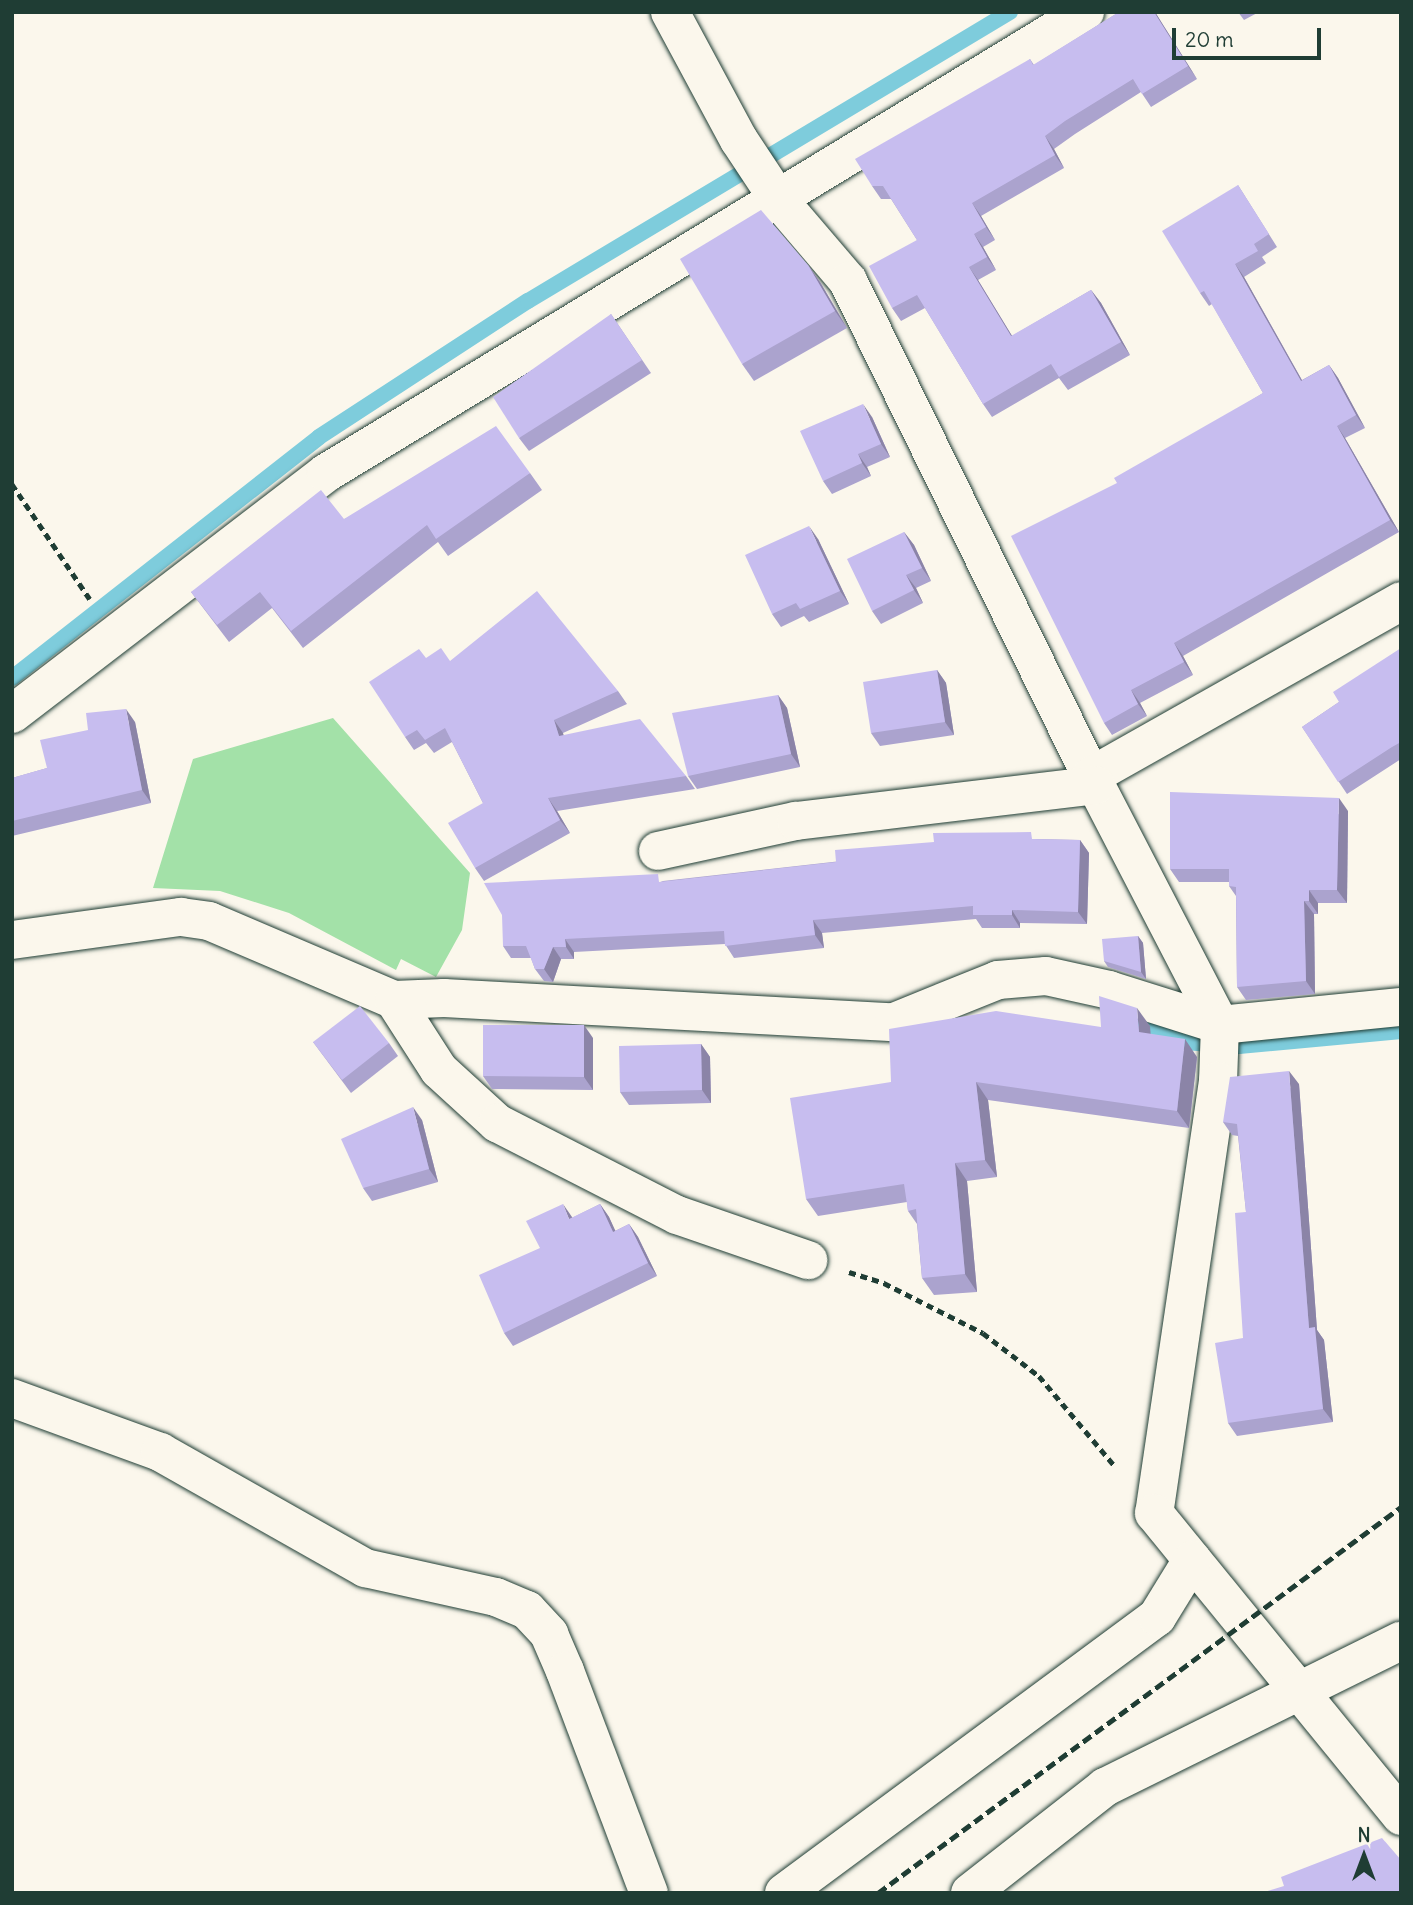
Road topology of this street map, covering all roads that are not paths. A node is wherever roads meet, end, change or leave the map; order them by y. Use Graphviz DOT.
graph roads {
  1 [pos="670,12"];
  2 [pos="1086,12"];
  3 [pos="773,191"];
  4 [pos="1401,601"];
  5 [pos="12,714"];
  6 [pos="1093,780"];
  7 [pos="658,850"];
  8 [pos="12,940"];
  9 [pos="394,1000"];
  10 [pos="1401,1007"];
  11 [pos="1220,1039"];
  12 [pos="808,1260"];
  13 [pos="12,1398"];
  14 [pos="1192,1560"];
  15 [pos="1401,1641"];
  16 [pos="1298,1691"];
  17 [pos="1401,1816"];
  18 [pos="649,1893"];
  19 [pos="784,1893"];
  20 [pos="970,1893"];
  1 -- 3 [label="street"];
  2 -- 3 [label="street"];
  3 -- 5 [label="street"];
  3 -- 6 [label="street"];
  4 -- 6 [label="street"];
  6 -- 7 [label="street"];
  6 -- 11 [label="street"];
  8 -- 9 [label="street"];
  9 -- 11 [label="street"];
  9 -- 12 [label="street"];
  10 -- 11 [label="street"];
  11 -- 14 [label="street"];
  13 -- 18 [label="street"];
  14 -- 16 [label="street"];
  14 -- 19 [label="street"];
  15 -- 16 [label="street"];
  16 -- 17 [label="street"];
  16 -- 20 [label="street"];
}
